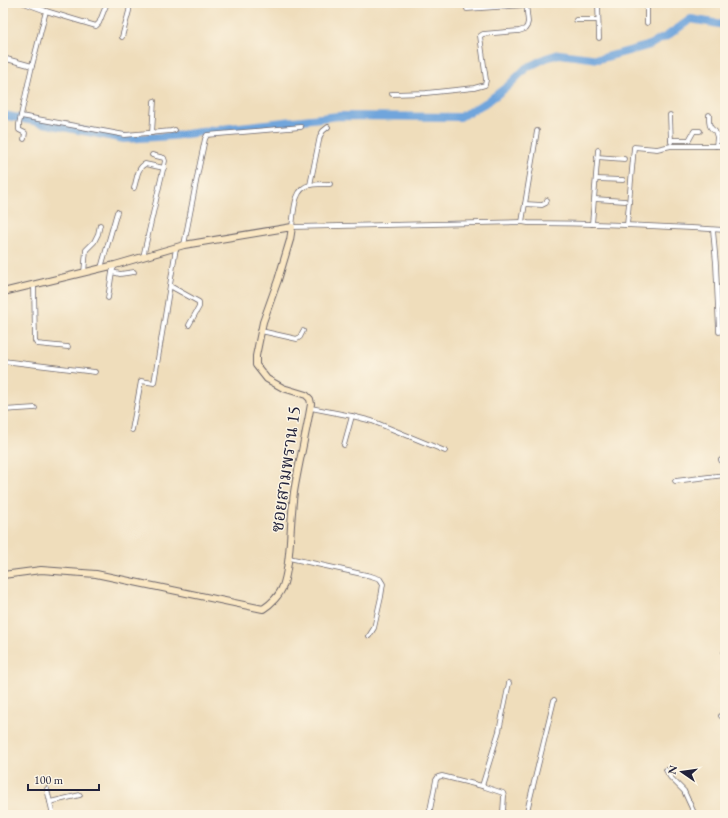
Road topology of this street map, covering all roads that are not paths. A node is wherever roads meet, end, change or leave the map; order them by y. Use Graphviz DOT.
graph roads {
  1 [pos="5,3"];
  2 [pos="24,3"];
  3 [pos="107,3"];
  4 [pos="130,3"];
  5 [pos="486,3"];
  6 [pos="598,3"];
  7 [pos="647,3"];
  8 [pos="526,4"];
  9 [pos="486,8"];
  10 [pos="466,9"];
  11 [pos="3,11"];
  12 [pos="46,11"];
  13 [pos="576,20"];
  14 [pos="598,20"];
  15 [pos="647,23"];
  16 [pos="122,37"];
  17 [pos="599,38"];
  18 [pos="3,58"];
  19 [pos="32,66"];
  20 [pos="392,94"];
  21 [pos="154,101"];
  22 [pos="670,115"];
  23 [pos="709,115"];
  24 [pos="21,117"];
  25 [pos="301,127"];
  26 [pos="328,127"];
  27 [pos="175,130"];
  28 [pos="537,131"];
  29 [pos="700,131"];
  30 [pos="152,132"];
  31 [pos="24,139"];
  32 [pos="671,140"];
  33 [pos="671,146"];
  34 [pos="716,146"];
  35 [pos="725,146"];
  36 [pos="598,150"];
  37 [pos="152,155"];
  38 [pos="597,157"];
  39 [pos="624,159"];
  40 [pos="164,168"];
  41 [pos="596,179"];
  42 [pos="623,180"];
  43 [pos="330,184"];
  44 [pos="310,185"];
  45 [pos="134,188"];
  46 [pos="594,199"];
  47 [pos="547,200"];
  48 [pos="625,201"];
  49 [pos="525,204"];
  50 [pos="117,212"];
  51 [pos="522,222"];
  52 [pos="592,224"];
  53 [pos="100,225"];
  54 [pos="627,225"];
  55 [pos="292,227"];
  56 [pos="713,230"];
  57 [pos="725,230"];
  58 [pos="184,245"];
  59 [pos="176,248"];
  60 [pos="143,257"];
  61 [pos="115,265"];
  62 [pos="102,268"];
  63 [pos="112,272"];
  64 [pos="134,272"];
  65 [pos="84,273"];
  66 [pos="34,285"];
  67 [pos="170,286"];
  68 [pos="3,292"];
  69 [pos="108,298"];
  70 [pos="189,325"];
  71 [pos="304,330"];
  72 [pos="261,331"];
  73 [pos="719,332"];
  74 [pos="68,347"];
  75 [pos="3,361"];
  76 [pos="94,372"];
  77 [pos="35,408"];
  78 [pos="311,408"];
  79 [pos="3,410"];
  80 [pos="352,416"];
  81 [pos="132,430"];
  82 [pos="344,445"];
  83 [pos="445,451"];
  84 [pos="721,460"];
  85 [pos="725,470"];
  86 [pos="725,474"];
  87 [pos="675,481"];
  88 [pos="289,558"];
  89 [pos="3,575"];
  90 [pos="369,636"];
  91 [pos="725,650"];
  92 [pos="725,656"];
  93 [pos="509,683"];
  94 [pos="554,700"];
  95 [pos="666,770"];
  96 [pos="482,786"];
  97 [pos="47,789"];
  98 [pos="80,795"];
  99 [pos="50,802"];
  100 [pos="52,815"];
  101 [pos="429,815"];
  102 [pos="509,815"];
  103 [pos="526,815"];
  104 [pos="694,815"];
  1 -- 11 [label="street"];
  2 -- 12 [label="street"];
  3 -- 12 [label="street"];
  4 -- 16 [label="street"];
  5 -- 9 [label="street"];
  6 -- 14 [label="street"];
  7 -- 15 [label="street"];
  8 -- 9 [label="street"];
  8 -- 20 [label="street"];
  9 -- 10 [label="street"];
  12 -- 19 [label="street"];
  13 -- 14 [label="street"];
  14 -- 17 [label="street"];
  18 -- 19 [label="street"];
  19 -- 24 [label="street"];
  21 -- 30 [label="street"];
  22 -- 32 [label="street"];
  23 -- 34 [label="street"];
  24 -- 30 [label="street"];
  24 -- 31 [label="street"];
  25 -- 58 [label="street"];
  26 -- 44 [label="street"];
  27 -- 30 [label="street"];
  28 -- 49 [label="street"];
  29 -- 32 [label="street"];
  32 -- 33 [label="street"];
  33 -- 34 [label="street"];
  33 -- 54 [label="street"];
  34 -- 35 [label="street"];
  36 -- 38 [label="street"];
  37 -- 40 [label="street"];
  38 -- 39 [label="street"];
  38 -- 41 [label="street"];
  40 -- 45 [label="street"];
  40 -- 60 [label="street"];
  41 -- 42 [label="street"];
  41 -- 46 [label="street"];
  43 -- 44 [label="street"];
  44 -- 55 [label="street"];
  46 -- 48 [label="street"];
  46 -- 52 [label="street"];
  47 -- 49 [label="street"];
  49 -- 51 [label="street"];
  50 -- 62 [label="street"];
  51 -- 52 [label="street"];
  51 -- 55 [label="street"];
  52 -- 54 [label="street"];
  53 -- 65 [label="street"];
  54 -- 56 [label="street"];
  55 -- 58 [label="street"];
  55 -- 72 [label="street, ซอยสามพราน 15"];
  56 -- 57 [label="street"];
  56 -- 73 [label="street"];
  58 -- 59 [label="street"];
  59 -- 60 [label="street"];
  59 -- 67 [label="street"];
  60 -- 61 [label="street"];
  61 -- 62 [label="street"];
  61 -- 63 [label="street"];
  62 -- 65 [label="street"];
  63 -- 64 [label="street"];
  63 -- 69 [label="street"];
  65 -- 66 [label="street"];
  66 -- 68 [label="street"];
  66 -- 74 [label="street"];
  67 -- 70 [label="street"];
  67 -- 81 [label="street"];
  71 -- 72 [label="street"];
  72 -- 78 [label="street, ซอยสามพราน 15"];
  75 -- 76 [label="street"];
  77 -- 79 [label="street"];
  78 -- 80 [label="street"];
  78 -- 88 [label="street, ซอยสามพราน 15"];
  80 -- 82 [label="street"];
  80 -- 83 [label="street"];
  84 -- 85 [label="street"];
  86 -- 87 [label="street"];
  88 -- 89 [label="street, ซอยสามพราน 15"];
  88 -- 90 [label="street"];
  91 -- 92 [label="street"];
  93 -- 96 [label="street"];
  94 -- 103 [label="street"];
  95 -- 104 [label="street"];
  96 -- 101 [label="street"];
  96 -- 102 [label="street"];
  97 -- 99 [label="street"];
  98 -- 99 [label="street"];
  99 -- 100 [label="street"];
}
